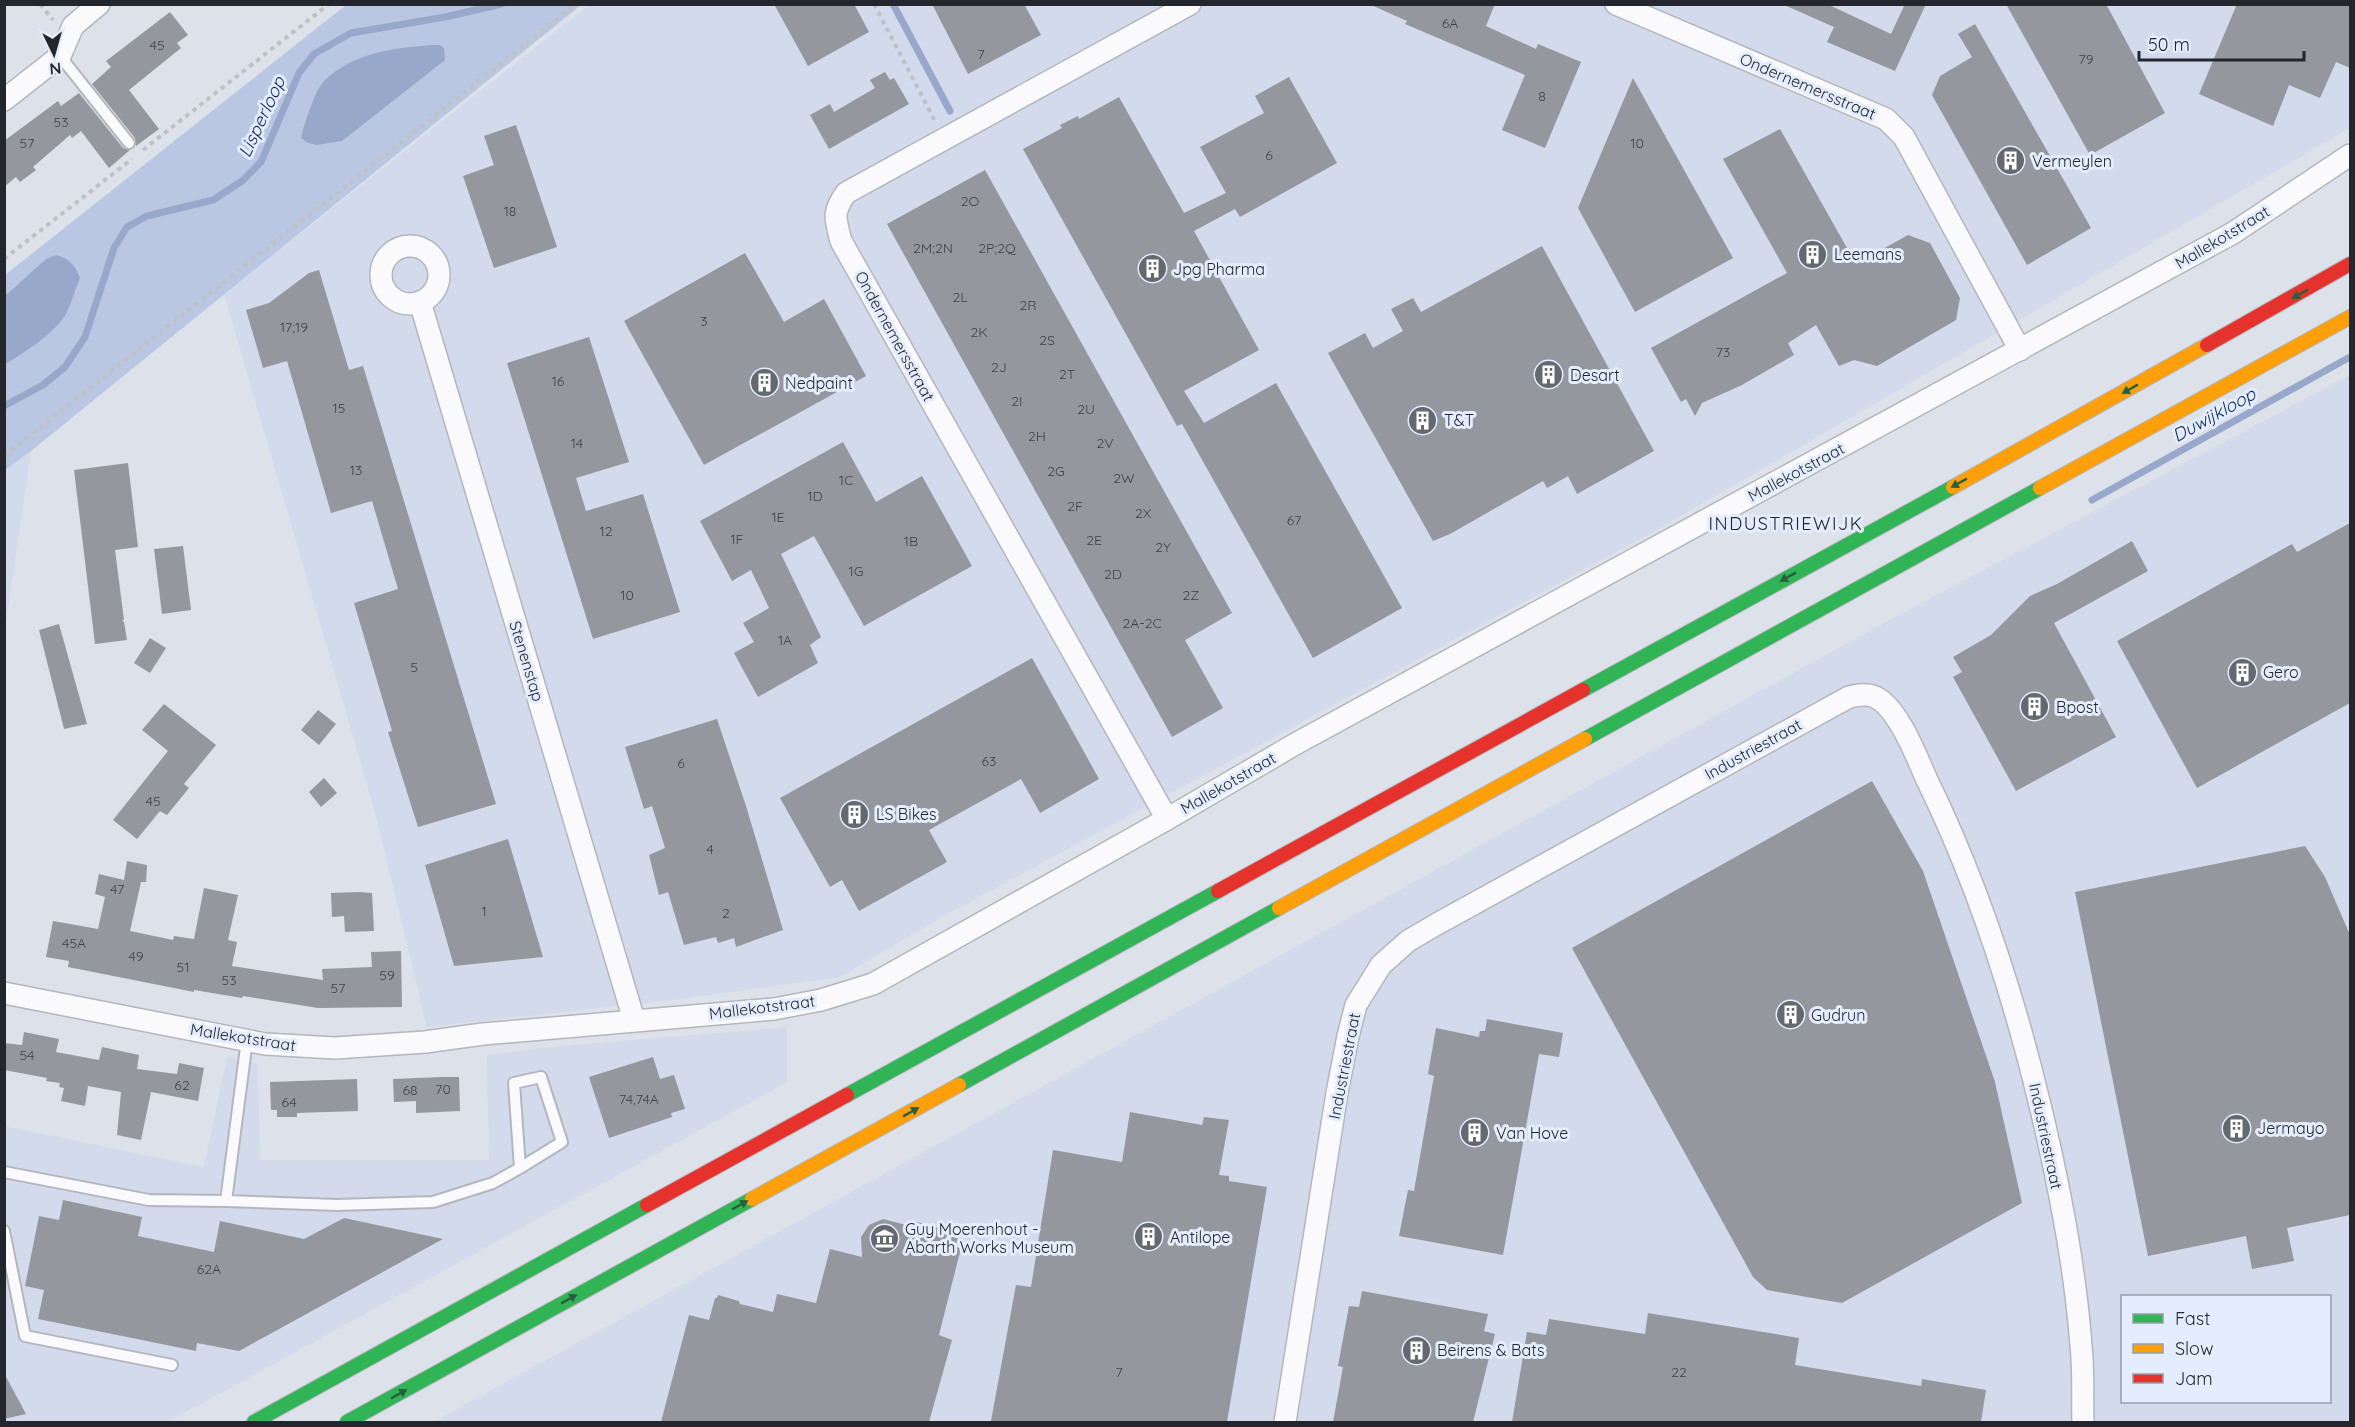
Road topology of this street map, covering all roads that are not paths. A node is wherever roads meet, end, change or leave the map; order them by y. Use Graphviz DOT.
graph roads {
  1 [pos="99,4"];
  2 [pos="1190,4"];
  3 [pos="1616,4"];
  4 [pos="60,56"];
  5 [pos="4,100"];
  6 [pos="129,143"];
  7 [pos="2350,155"];
  8 [pos="2350,264"];
  9 [pos="420,302"];
  10 [pos="2350,317"];
  11 [pos="2020,350"];
  12 [pos="1167,819"];
  13 [pos="4,993"];
  14 [pos="634,1020"];
  15 [pos="247,1040"];
  16 [pos="520,1168"];
  17 [pos="4,1172"];
  18 [pos="226,1201"];
  19 [pos="4,1231"];
  20 [pos="172,1365"];
  21 [pos="254,1422"];
  22 [pos="347,1422"];
  23 [pos="1285,1422"];
  24 [pos="2083,1422"];
  1 -- 4 [label="street"];
  2 -- 12 [label="street, Ondernemersstraat"];
  3 -- 11 [label="street, Ondernemersstraat"];
  4 -- 5 [label="street"];
  4 -- 6 [label="lane"];
  7 -- 11 [label="street, Mallekotstraat"];
  8 -- 21 [label="highway, one-way"];
  9 -- 14 [label="street, Stenenstap"];
  22 -- 10 [label="highway, one-way"];
  11 -- 12 [label="street, Mallekotstraat"];
  12 -- 14 [label="street, Mallekotstraat"];
  13 -- 15 [label="street, Mallekotstraat"];
  14 -- 15 [label="street, Mallekotstraat"];
  15 -- 18 [label="lane"];
  16 -- 16 [label="lane"];
  16 -- 18 [label="lane"];
  17 -- 18 [label="lane"];
  19 -- 20 [label="lane"];
  23 -- 24 [label="street, Industriestraat"];
}
